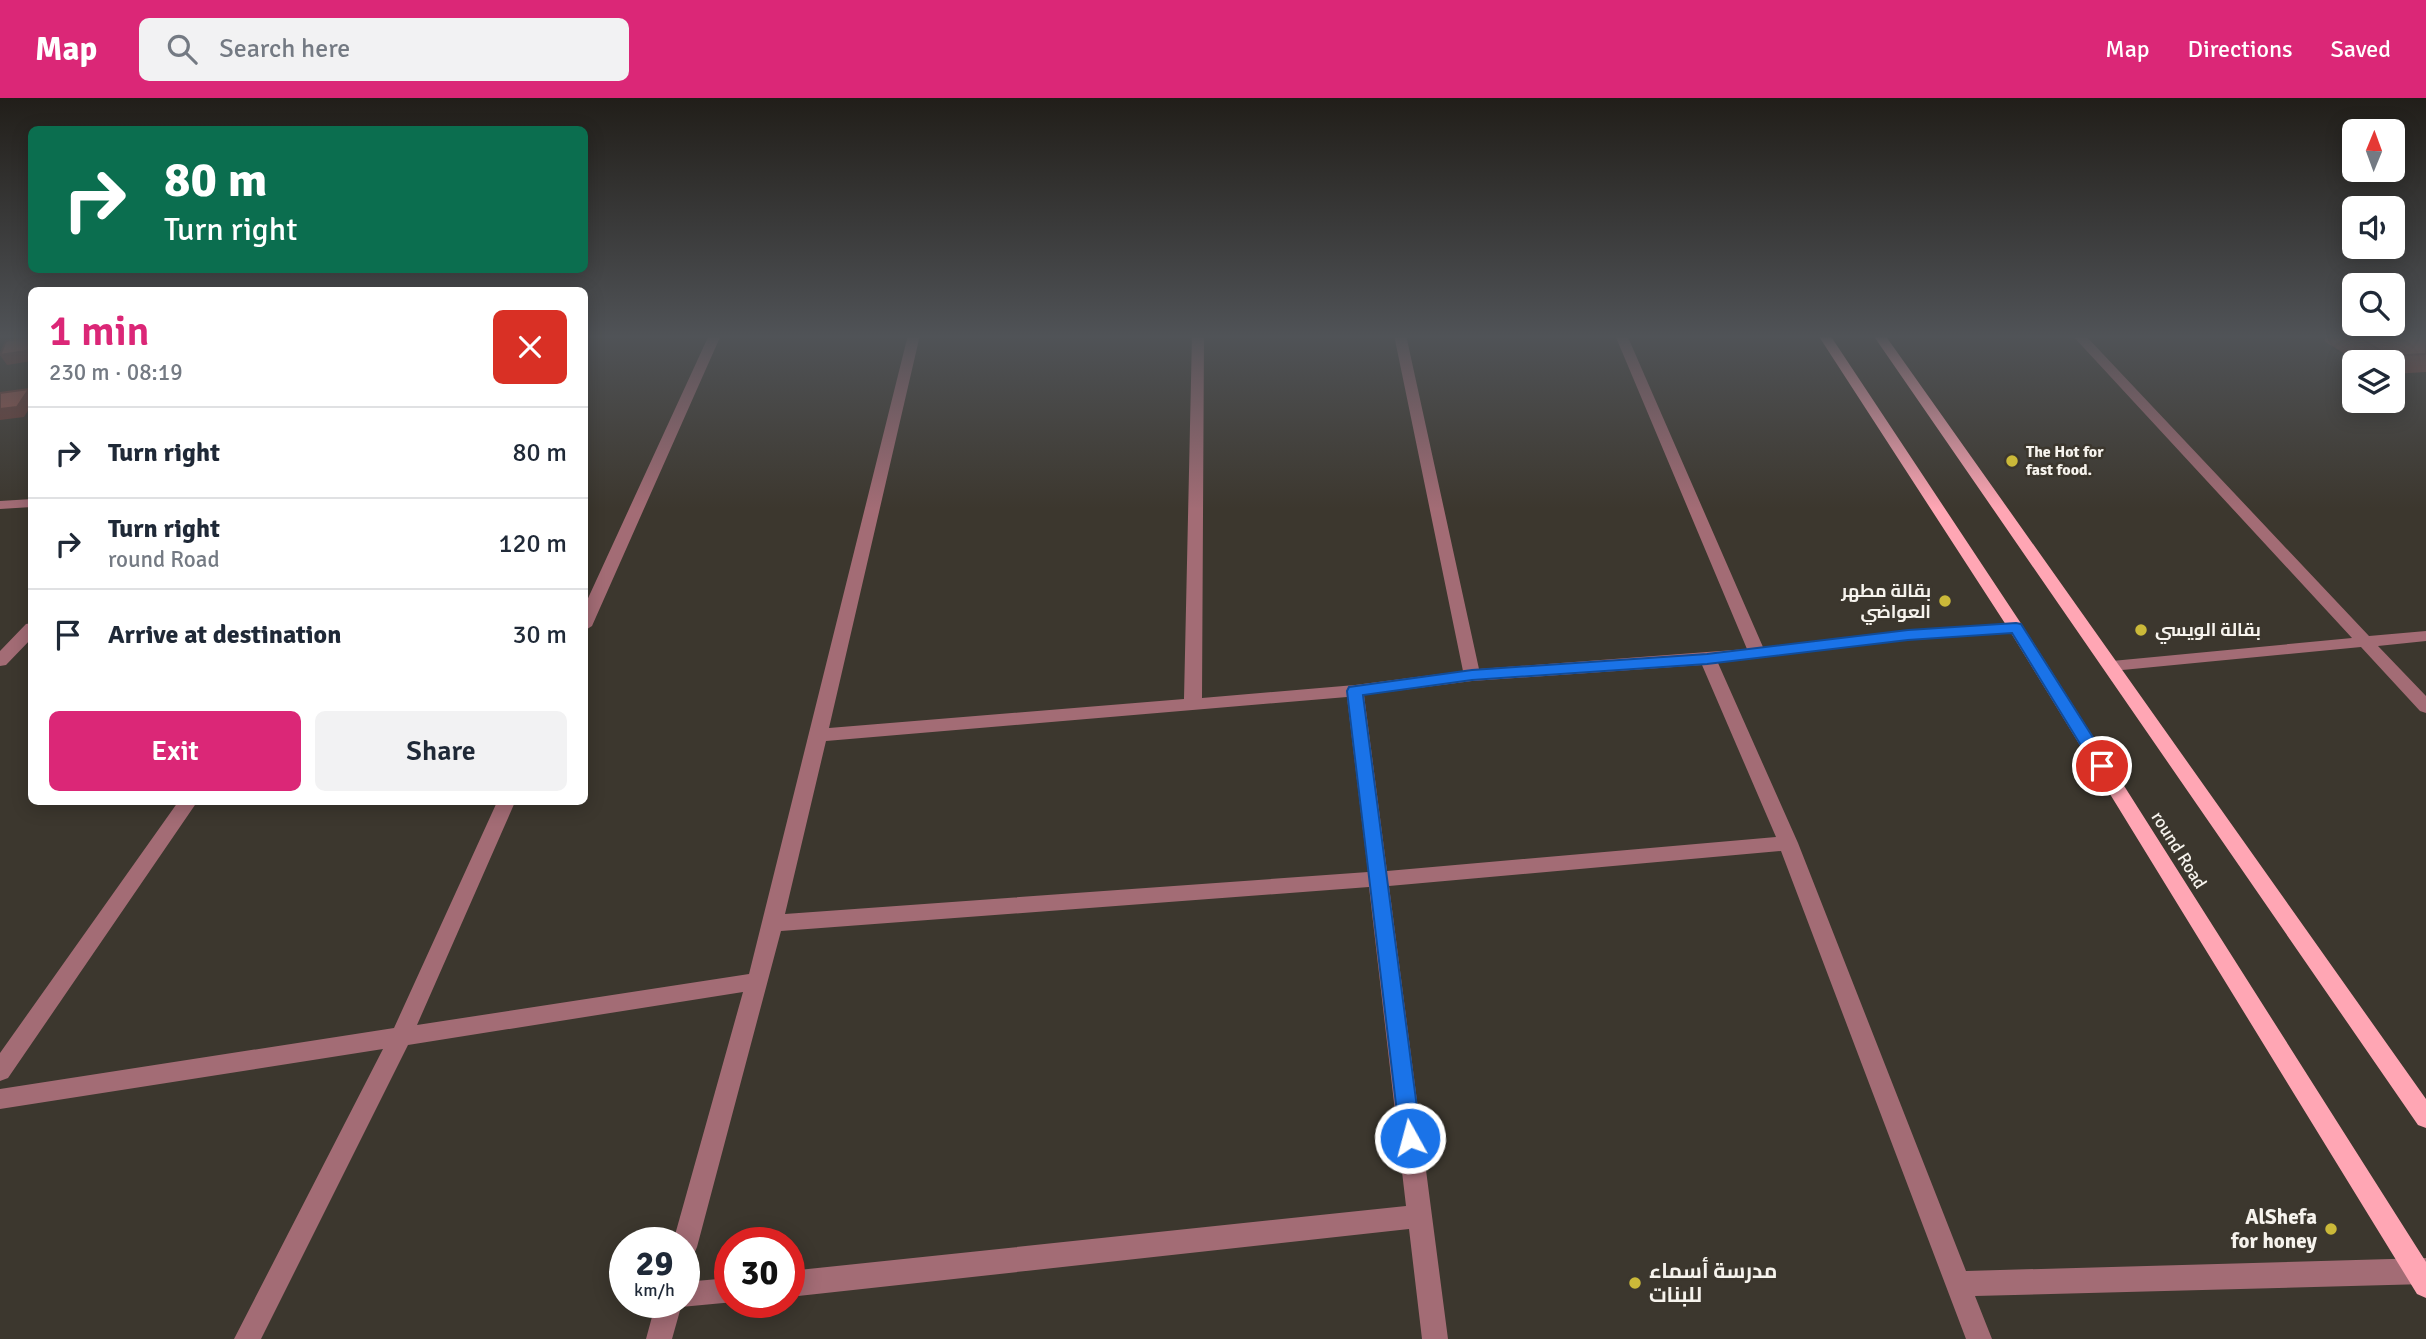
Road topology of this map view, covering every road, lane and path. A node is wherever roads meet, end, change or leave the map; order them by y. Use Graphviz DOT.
graph roads {
  1 [pos="689,393"];
  2 [pos="900,393"];
  3 [pos="1197,393"];
  4 [pos="1412,393"];
  5 [pos="1646,393"];
  6 [pos="1862,393"];
  7 [pos="1920,393"];
  8 [pos="2132,393"];
  9 [pos="28,503"];
  10 [pos="0,505"];
  11 [pos="588,617"];
  12 [pos="2016,628"];
  13 [pos="28,632"];
  14 [pos="2426,636"];
  15 [pos="0,638"];
  16 [pos="2362,642"];
  17 [pos="1757,652"];
  18 [pos="1707,659"];
  19 [pos="0,661"];
  20 [pos="2112,666"];
  21 [pos="1472,675"];
  22 [pos="1355,691"];
  23 [pos="1193,705"];
  24 [pos="2426,707"];
  25 [pos="820,735"];
  26 [pos="186,805"];
  27 [pos="505,805"];
  28 [pos="1788,843"];
  29 [pos="1378,879"];
  30 [pos="773,923"];
  31 [pos="758,981"];
  32 [pos="401,1036"];
  33 [pos="0,1071"];
  34 [pos="0,1099"];
  35 [pos="2426,1118"];
  36 [pos="1420,1216"];
  37 [pos="690,1227"];
  38 [pos="2423,1276"];
  39 [pos="805,1282"];
  40 [pos="1958,1284"];
  41 [pos="665,1318"];
  42 [pos="247,1339"];
  43 [pos="659,1339"];
  44 [pos="1435,1339"];
  45 [pos="1979,1339"];
  1 -- 11 [label="street"];
  2 -- 25 [label="street"];
  3 -- 23 [label="street"];
  4 -- 21 [label="street"];
  5 -- 17 [label="street"];
  6 -- 12 [label="main road, round Road"];
  7 -- 20 [label="main road"];
  8 -- 16 [label="street"];
  9 -- 10 [label="street"];
  12 -- 17 [label="street"];
  12 -- 38 [label="main road, round Road"];
  13 -- 15 [label="street"];
  13 -- 19 [label="street"];
  14 -- 16 [label="street"];
  16 -- 20 [label="street"];
  16 -- 24 [label="street"];
  17 -- 18 [label="street"];
  18 -- 21 [label="street"];
  18 -- 28 [label="street"];
  20 -- 35 [label="main road"];
  21 -- 22 [label="street"];
  22 -- 23 [label="street"];
  22 -- 29 [label="street"];
  23 -- 25 [label="street"];
  25 -- 30 [label="street"];
  26 -- 33 [label="street"];
  27 -- 32 [label="street"];
  28 -- 29 [label="street"];
  28 -- 40 [label="street"];
  29 -- 30 [label="street"];
  29 -- 36 [label="street"];
  30 -- 31 [label="street"];
  31 -- 32 [label="street"];
  31 -- 37 [label="street"];
  32 -- 34 [label="street"];
  32 -- 42 [label="street"];
  36 -- 39 [label="street"];
  36 -- 44 [label="street"];
  38 -- 40 [label="street"];
  40 -- 45 [label="street"];
  41 -- 43 [label="street"];
}
